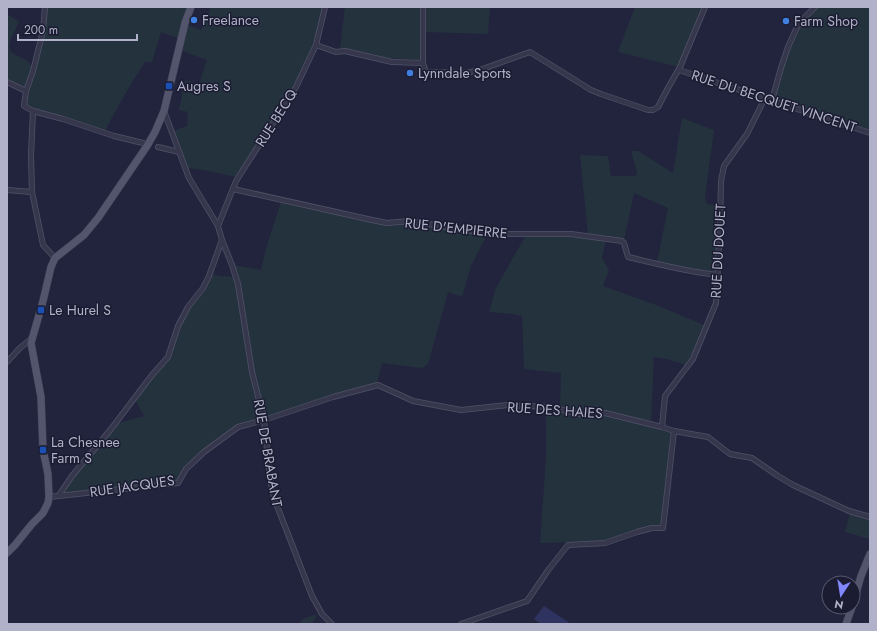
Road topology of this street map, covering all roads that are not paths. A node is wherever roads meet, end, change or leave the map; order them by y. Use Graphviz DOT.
graph roads {
  1 [pos="45,7"];
  2 [pos="191,7"];
  3 [pos="325,7"];
  4 [pos="423,7"];
  5 [pos="705,7"];
  6 [pos="815,7"];
  7 [pos="316,45"];
  8 [pos="423,62"];
  9 [pos="679,70"];
  10 [pos="7,82"];
  11 [pos="26,91"];
  12 [pos="765,98"];
  13 [pos="772,100"];
  14 [pos="33,111"];
  15 [pos="164,111"];
  16 [pos="870,133"];
  17 [pos="148,146"];
  18 [pos="158,147"];
  19 [pos="179,152"];
  20 [pos="232,189"];
  21 [pos="7,190"];
  22 [pos="32,192"];
  23 [pos="218,226"];
  24 [pos="222,240"];
  25 [pos="55,258"];
  26 [pos="718,275"];
  27 [pos="32,338"];
  28 [pos="7,362"];
  29 [pos="264,420"];
  30 [pos="662,427"];
  31 [pos="674,431"];
  32 [pos="60,495"];
  33 [pos="49,497"];
  34 [pos="870,517"];
  35 [pos="7,553"];
  36 [pos="870,554"];
  37 [pos="861,576"];
  38 [pos="332,624"];
  39 [pos="461,624"];
  1 -- 11 [label="street"];
  2 -- 15 [label="main road"];
  3 -- 7 [label="street, RUE BECQ"];
  4 -- 8 [label="street"];
  5 -- 9 [label="street"];
  6 -- 13 [label="street"];
  7 -- 8 [label="street"];
  7 -- 20 [label="street, RUE BECQ"];
  8 -- 9 [label="street"];
  9 -- 12 [label="street, RUE DU BECQUET VINCENT"];
  10 -- 11 [label="street"];
  11 -- 14 [label="street"];
  12 -- 13 [label="street, RUE DU BECQUET VINCENT"];
  12 -- 26 [label="street, RUE DU DOUET"];
  13 -- 16 [label="street, RUE DU BECQUET VINCENT"];
  14 -- 17 [label="street"];
  14 -- 22 [label="street"];
  15 -- 17 [label="main road"];
  15 -- 19 [label="street, RUE DE BRABANT"];
  17 -- 25 [label="main road"];
  18 -- 19 [label="street"];
  19 -- 23 [label="street, RUE DE BRABANT"];
  20 -- 23 [label="street, RUE BECQ"];
  20 -- 26 [label="street, RUE D'EMPIERRE"];
  21 -- 22 [label="street"];
  22 -- 25 [label="street"];
  23 -- 24 [label="street, RUE DE BRABANT"];
  24 -- 29 [label="street, RUE DE BRABANT"];
  24 -- 32 [label="street"];
  25 -- 27 [label="main road"];
  26 -- 30 [label="street, RUE DU DOUET"];
  27 -- 28 [label="street"];
  27 -- 33 [label="main road"];
  29 -- 30 [label="street, RUE DES HAIES"];
  29 -- 32 [label="street, RUE JACQUES"];
  29 -- 38 [label="street, RUE DE BRABANT"];
  30 -- 31 [label="street, RUE DES HAIES"];
  31 -- 34 [label="street, RUE DES HAIES"];
  31 -- 39 [label="street"];
  32 -- 33 [label="street, RUE JACQUES"];
  33 -- 35 [label="main road"];
  36 -- 37 [label="main road"];
}
